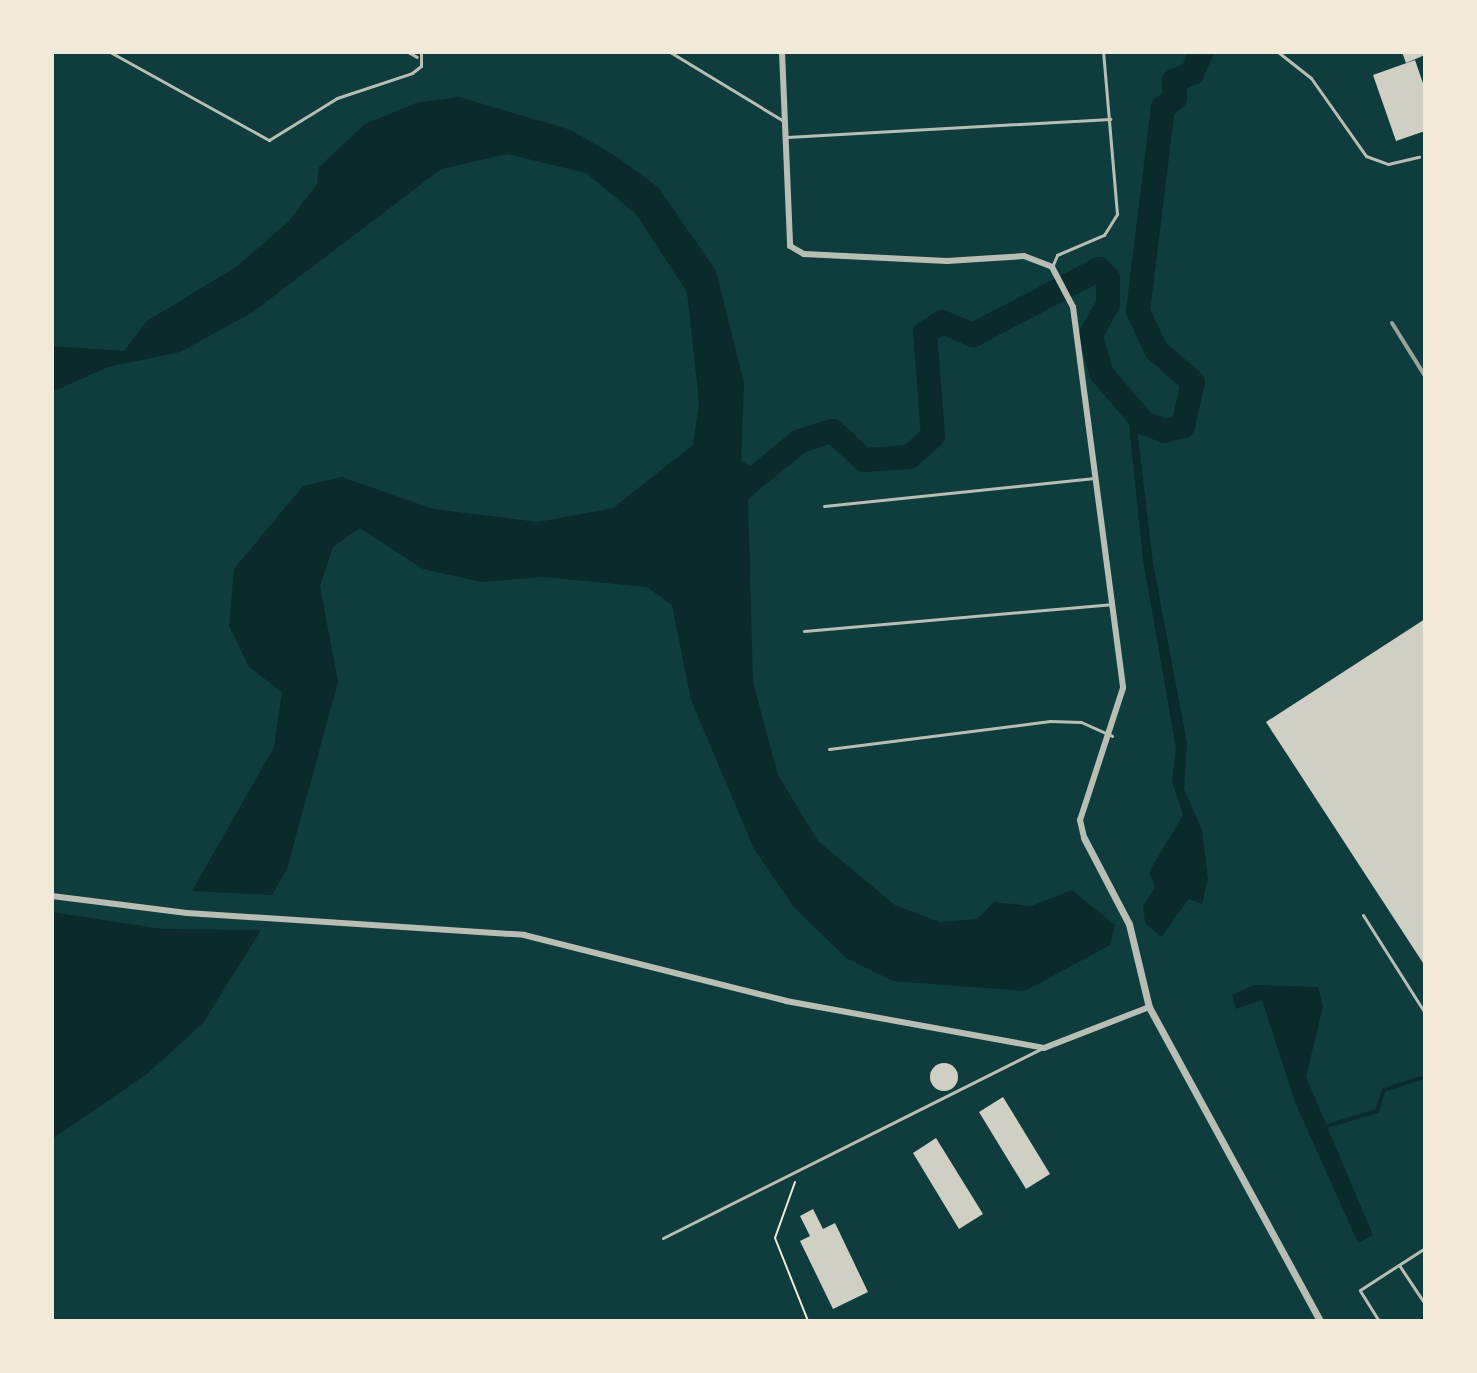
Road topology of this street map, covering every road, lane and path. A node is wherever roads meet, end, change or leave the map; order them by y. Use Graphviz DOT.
graph roads {
  1 [pos="110,52"];
  2 [pos="408,52"];
  3 [pos="421,52"];
  4 [pos="670,52"];
  5 [pos="782,52"];
  6 [pos="1103,52"];
  7 [pos="1278,52"];
  8 [pos="417,57"];
  9 [pos="1110,119"];
  10 [pos="786,122"];
  11 [pos="787,137"];
  12 [pos="1419,157"];
  13 [pos="1052,267"];
  14 [pos="1095,478"];
  15 [pos="824,506"];
  16 [pos="1111,604"];
  17 [pos="804,631"];
  18 [pos="1112,736"];
  19 [pos="829,749"];
  20 [pos="1084,838"];
  21 [pos="52,896"];
  22 [pos="1363,915"];
  23 [pos="1149,1007"];
  24 [pos="1425,1013"];
  25 [pos="1044,1048"];
  26 [pos="802,1171"];
  27 [pos="663,1238"];
  28 [pos="1425,1248"];
  29 [pos="1399,1265"];
  30 [pos="1425,1304"];
  31 [pos="808,1321"];
  32 [pos="1320,1321"];
  33 [pos="1379,1321"];
  1 -- 8 [label="lane"];
  2 -- 8 [label="lane"];
  3 -- 8 [label="lane"];
  4 -- 10 [label="lane"];
  5 -- 10 [label="street"];
  6 -- 9 [label="lane"];
  7 -- 12 [label="lane"];
  9 -- 11 [label="lane"];
  9 -- 13 [label="lane"];
  10 -- 11 [label="street"];
  11 -- 13 [label="street"];
  13 -- 14 [label="street"];
  14 -- 15 [label="lane"];
  14 -- 16 [label="street"];
  16 -- 17 [label="lane"];
  16 -- 18 [label="street"];
  18 -- 19 [label="lane"];
  18 -- 20 [label="street"];
  20 -- 23 [label="street"];
  21 -- 25 [label="street"];
  22 -- 24 [label="lane"];
  23 -- 25 [label="street"];
  23 -- 32 [label="street"];
  25 -- 26 [label="lane"];
  26 -- 27 [label="lane"];
  26 -- 31 [label="path"];
  28 -- 29 [label="lane"];
  29 -- 30 [label="lane"];
  29 -- 33 [label="lane"];
}
